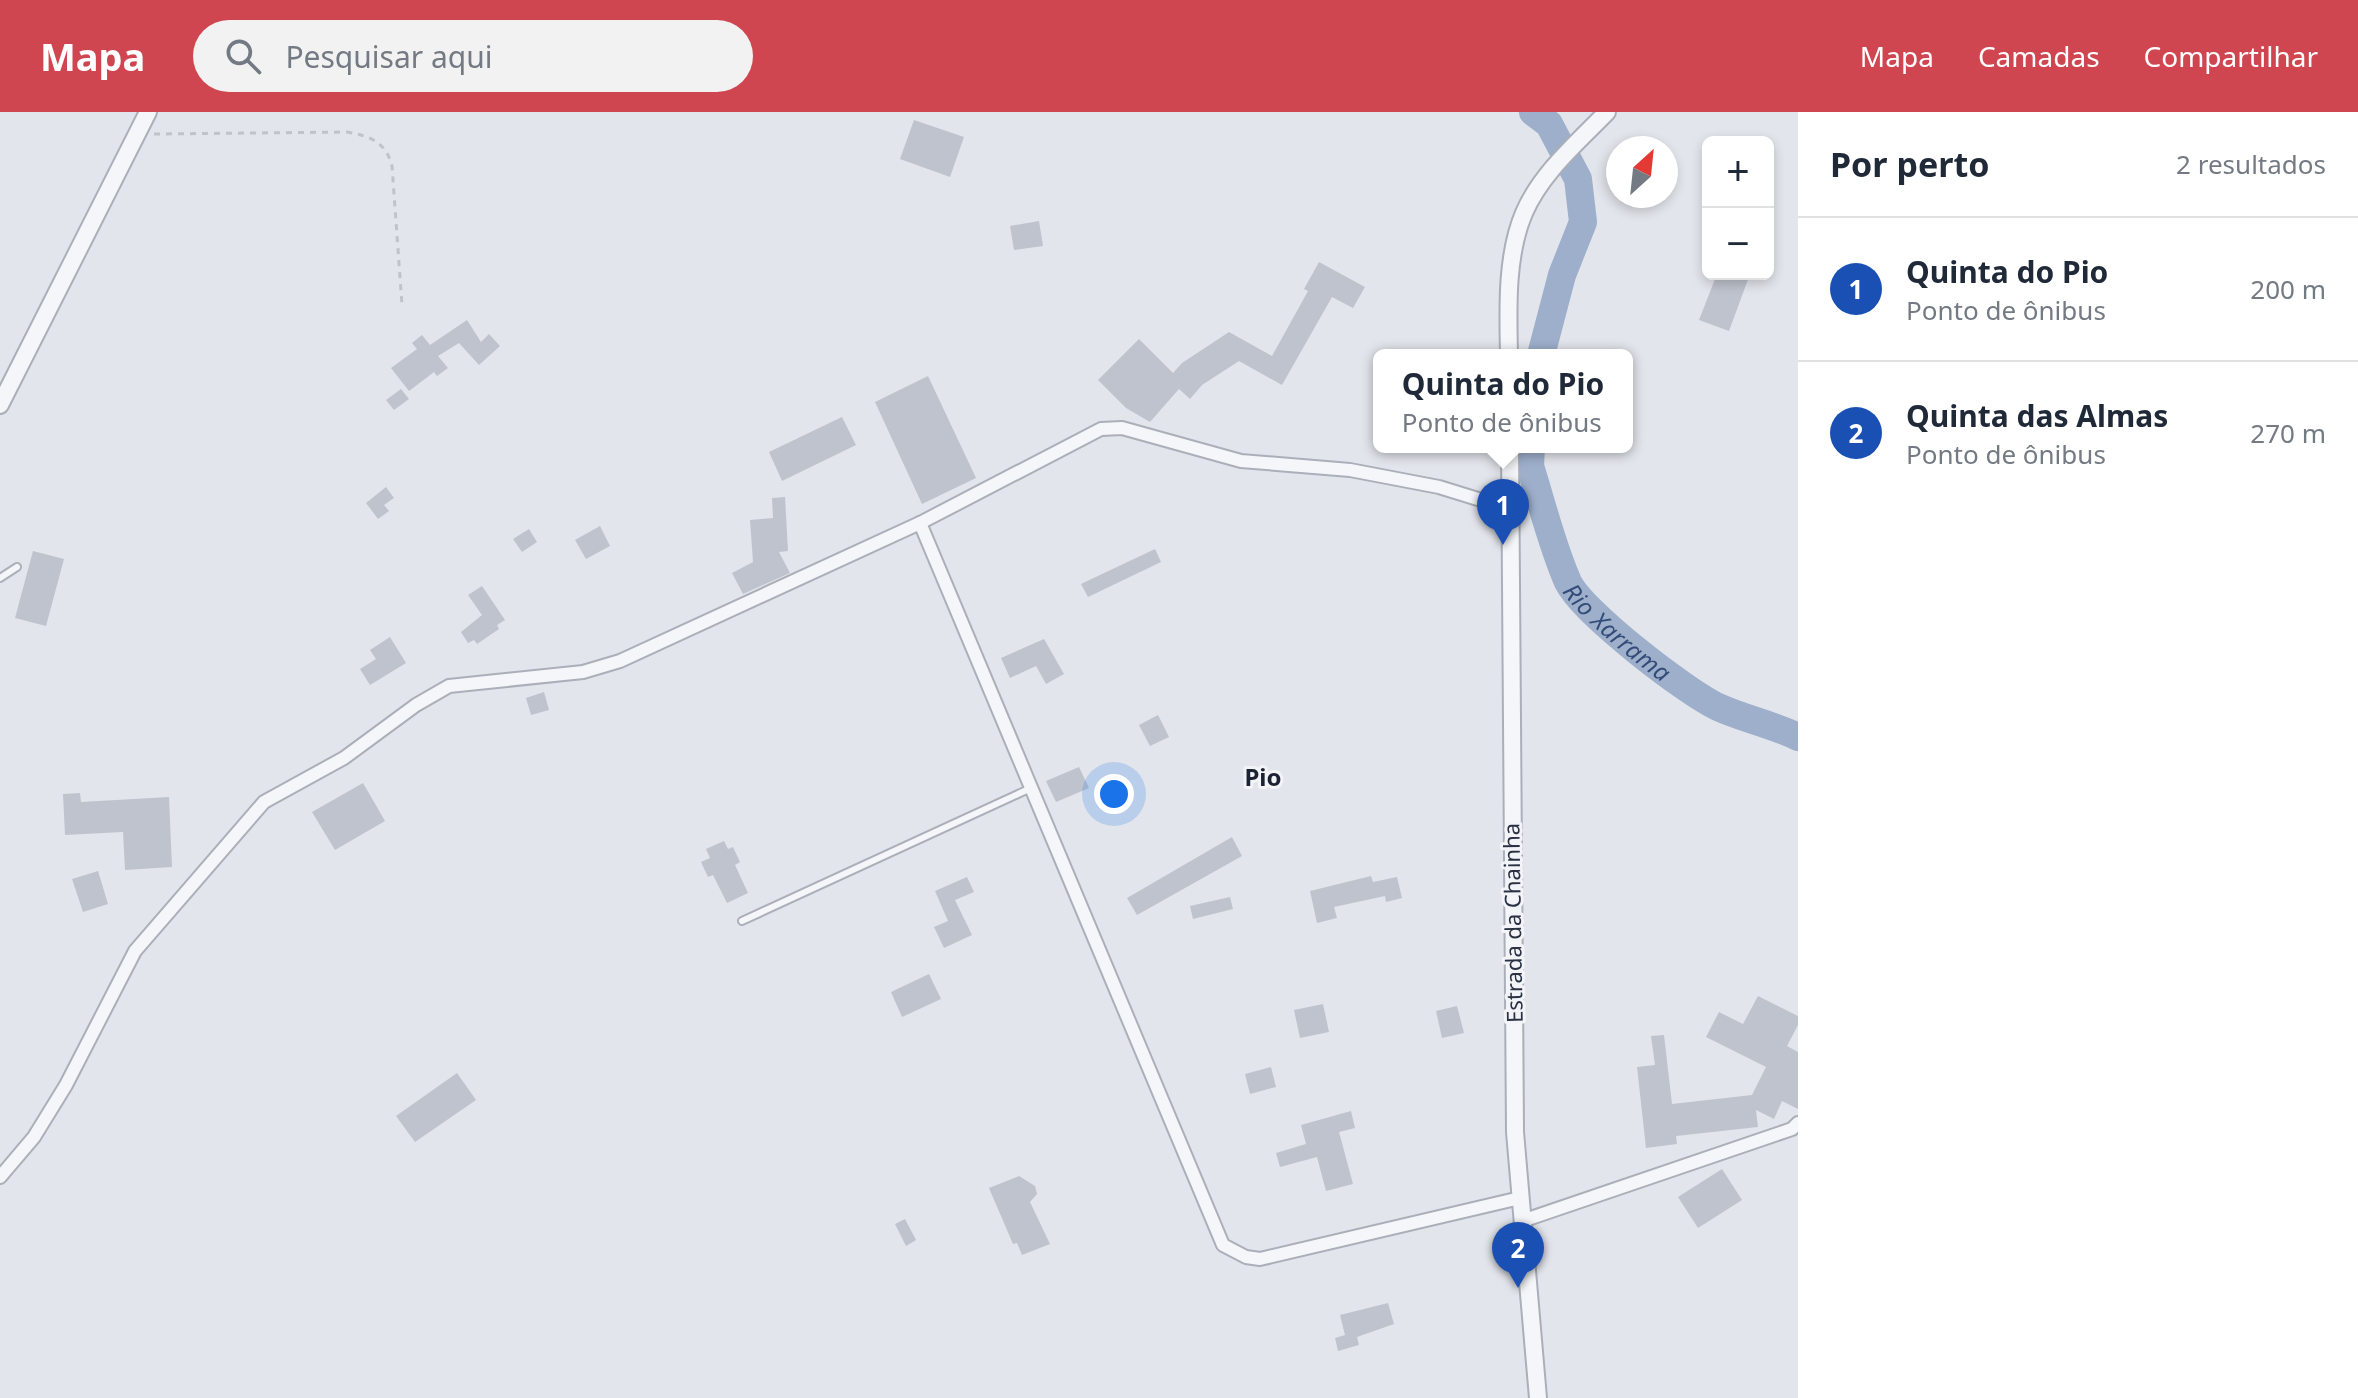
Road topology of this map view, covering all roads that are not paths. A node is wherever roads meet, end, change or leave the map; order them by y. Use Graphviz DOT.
graph roads {
  1 [pos="148,112"];
  2 [pos="1607,112"];
  3 [pos="1509,349"];
  4 [pos="0,405"];
  5 [pos="1510,453"];
  6 [pos="1510,509"];
  7 [pos="920,523"];
  8 [pos="17,567"];
  9 [pos="0,578"];
  10 [pos="1031,788"];
  11 [pos="742,921"];
  12 [pos="1798,1123"];
  13 [pos="0,1177"];
  14 [pos="1520,1198"];
  15 [pos="1522,1221"];
  16 [pos="1538,1398"];
  1 -- 4 [label="street"];
  2 -- 3 [label="street"];
  5 -- 6 [label="street, Estrada da Chainha"];
  6 -- 7 [label="street"];
  6 -- 14 [label="street, Estrada da Chainha"];
  7 -- 10 [label="street"];
  7 -- 13 [label="street"];
  8 -- 9 [label="lane"];
  10 -- 11 [label="lane"];
  10 -- 14 [label="street"];
  12 -- 15 [label="street"];
  14 -- 15 [label="street, Estrada da Chainha"];
  15 -- 16 [label="street, Estrada da Chainha"];
}
